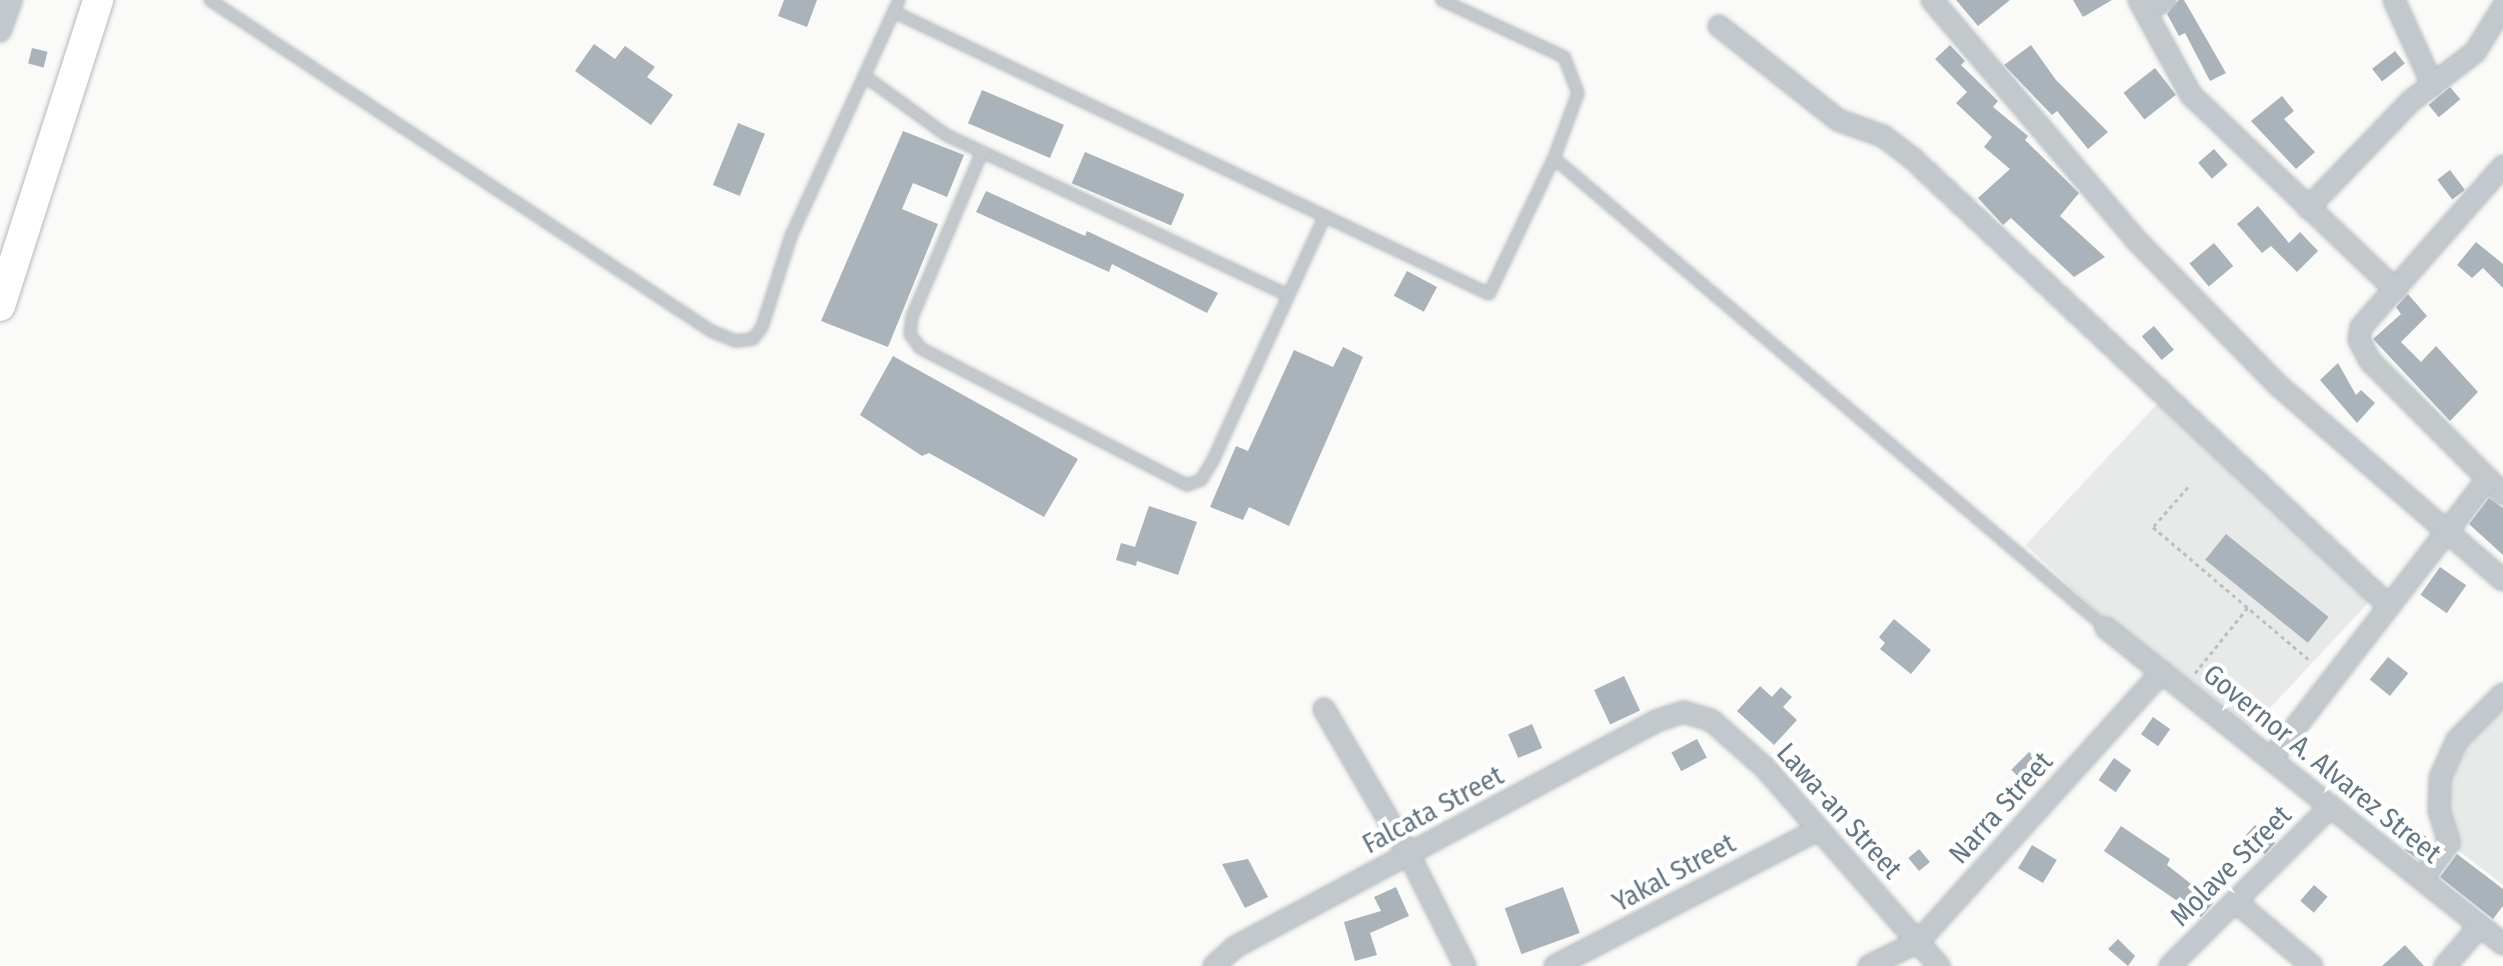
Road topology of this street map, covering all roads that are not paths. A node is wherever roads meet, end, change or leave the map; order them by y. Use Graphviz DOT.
graph roads {
  1 [pos="11,0"];
  2 [pos="98,0"];
  3 [pos="210,0"];
  4 [pos="899,0"];
  5 [pos="1442,0"];
  6 [pos="1932,0"];
  7 [pos="2166,0"];
  8 [pos="2394,0"];
  9 [pos="2142,5"];
  10 [pos="2503,7"];
  11 [pos="894,12"];
  12 [pos="1719,26"];
  13 [pos="0,31"];
  14 [pos="866,77"];
  15 [pos="2433,86"];
  16 [pos="982,152"];
  17 [pos="1554,158"];
  18 [pos="2503,166"];
  19 [pos="2308,208"];
  20 [pos="1325,216"];
  21 [pos="2396,290"];
  22 [pos="1285,294"];
  23 [pos="0,306"];
  24 [pos="2486,481"];
  25 [pos="2503,494"];
  26 [pos="2447,531"];
  27 [pos="2503,580"];
  28 [pos="2389,606"];
  29 [pos="2106,628"];
  30 [pos="2162,672"];
  31 [pos="2503,694"];
  32 [pos="1324,709"];
  33 [pos="1684,712"];
  34 [pos="2271,759"];
  35 [pos="2331,806"];
  36 [pos="1819,829"];
  37 [pos="1409,855"];
  38 [pos="2422,879"];
  39 [pos="2236,902"];
  40 [pos="2480,926"];
  41 [pos="1918,942"];
  42 [pos="2503,944"];
  43 [pos="1214,966"];
  44 [pos="1465,966"];
  45 [pos="1555,966"];
  46 [pos="1869,966"];
  47 [pos="1939,966"];
  48 [pos="2170,966"];
  49 [pos="2312,966"];
  50 [pos="2445,966"];
  1 -- 13 [label="street"];
  2 -- 23 [label="main road"];
  3 -- 14 [label="lane"];
  4 -- 11 [label="lane"];
  5 -- 17 [label="lane"];
  6 -- 26 [label="street"];
  7 -- 9 [label="street"];
  8 -- 15 [label="street"];
  9 -- 19 [label="street"];
  10 -- 15 [label="street"];
  11 -- 14 [label="lane"];
  11 -- 20 [label="lane"];
  12 -- 28 [label="street"];
  14 -- 16 [label="lane"];
  15 -- 19 [label="street"];
  16 -- 22 [label="lane"];
  16 -- 22 [label="lane"];
  17 -- 20 [label="lane"];
  17 -- 29 [label="lane"];
  18 -- 21 [label="street"];
  19 -- 21 [label="street"];
  20 -- 22 [label="lane"];
  21 -- 24 [label="street"];
  24 -- 25 [label="street"];
  24 -- 26 [label="street"];
  26 -- 27 [label="street"];
  26 -- 28 [label="street"];
  28 -- 34 [label="street"];
  29 -- 30 [label="street, Governor A. Alvarez Street"];
  30 -- 34 [label="street, Governor A. Alvarez Street"];
  30 -- 41 [label="street, Narra Street"];
  31 -- 38 [label="street"];
  32 -- 37 [label="street"];
  33 -- 36 [label="street, Lawa-an Street"];
  33 -- 37 [label="street, Falcata Street"];
  34 -- 35 [label="street, Governor A. Alvarez Street"];
  35 -- 38 [label="street, Governor A. Alvarez Street"];
  35 -- 39 [label="street, Molave Street"];
  36 -- 41 [label="street, Lawa-an Street"];
  36 -- 45 [label="street, Yakal Street"];
  37 -- 43 [label="street, Falcata Street"];
  37 -- 44 [label="street"];
  38 -- 40 [label="street, Governor A. Alvarez Street"];
  39 -- 48 [label="street, Molave Street"];
  39 -- 49 [label="street"];
  40 -- 42 [label="street, Governor A. Alvarez Street"];
  40 -- 50 [label="street"];
  41 -- 46 [label="street, Narra Street"];
  41 -- 47 [label="street, Lawa-an Street"];
}
